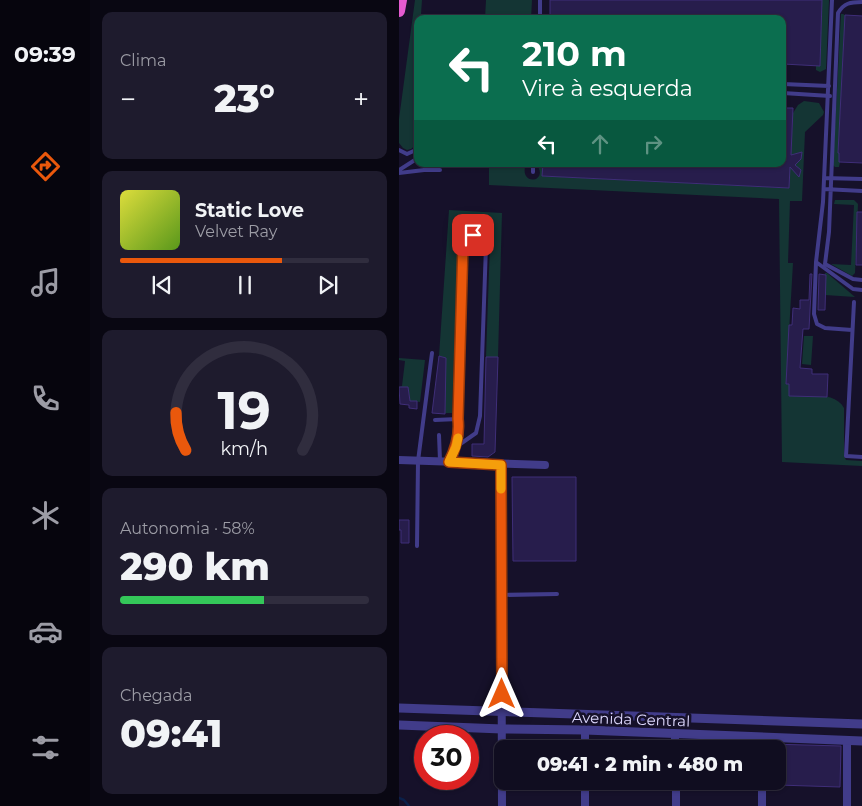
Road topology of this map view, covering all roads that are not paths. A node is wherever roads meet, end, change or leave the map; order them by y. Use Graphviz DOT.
graph roads {
  1 [pos="401,0"];
  2 [pos="541,0"];
  3 [pos="832,0"];
  4 [pos="840,0"];
  5 [pos="862,2"];
  6 [pos="843,5"];
  7 [pos="399,11"];
  8 [pos="540,15"];
  9 [pos="786,84"];
  10 [pos="828,86"];
  11 [pos="834,86"];
  12 [pos="786,93"];
  13 [pos="828,96"];
  14 [pos="834,96"];
  15 [pos="399,150"];
  16 [pos="414,151"];
  17 [pos="414,161"];
  18 [pos="430,167"];
  19 [pos="533,167"];
  20 [pos="432,170"];
  21 [pos="440,170"];
  22 [pos="399,171"];
  23 [pos="533,172"];
  24 [pos="824,178"];
  25 [pos="831,178"];
  26 [pos="862,179"];
  27 [pos="824,189"];
  28 [pos="830,189"];
  29 [pos="862,191"];
  30 [pos="816,262"];
  31 [pos="862,280"];
  32 [pos="862,290"];
  33 [pos="854,302"];
  34 [pos="852,330"];
  35 [pos="432,353"];
  36 [pos="458,419"];
  37 [pos="435,420"];
  38 [pos="439,435"];
  39 [pos="456,447"];
  40 [pos="862,456"];
  41 [pos="399,460"];
  42 [pos="418,461"];
  43 [pos="439,462"];
  44 [pos="449,462"];
  45 [pos="501,465"];
  46 [pos="545,466"];
  47 [pos="417,546"];
  48 [pos="557,594"];
  49 [pos="501,595"];
  50 [pos="399,708"];
  51 [pos="502,712"];
  52 [pos="862,724"];
  53 [pos="399,725"];
  54 [pos="502,729"];
  55 [pos="585,730"];
  56 [pos="675,734"];
  57 [pos="762,738"];
  58 [pos="585,740"];
  59 [pos="675,740"];
  60 [pos="847,741"];
  61 [pos="862,741"];
  62 [pos="585,790"];
  63 [pos="676,790"];
  64 [pos="762,790"];
  65 [pos="502,806"];
  66 [pos="585,806"];
  67 [pos="676,806"];
  68 [pos="762,806"];
  69 [pos="847,806"];
  1 -- 7 [label="highway"];
  2 -- 8 [label="lane"];
  3 -- 10 [label="lane"];
  4 -- 6 [label="lane"];
  5 -- 6 [label="lane"];
  6 -- 11 [label="lane"];
  9 -- 10 [label="lane"];
  10 -- 11 [label="lane"];
  10 -- 13 [label="lane"];
  11 -- 14 [label="lane"];
  12 -- 13 [label="lane"];
  13 -- 14 [label="lane"];
  13 -- 24 [label="lane"];
  14 -- 25 [label="lane"];
  15 -- 16 [label="lane"];
  17 -- 22 [label="lane"];
  18 -- 20 [label="lane"];
  19 -- 23 [label="lane"];
  20 -- 21 [label="lane"];
  20 -- 22 [label="lane"];
  24 -- 25 [label="lane"];
  24 -- 27 [label="lane"];
  25 -- 26 [label="lane"];
  25 -- 28 [label="lane"];
  27 -- 28 [label="lane"];
  27 -- 30 [label="lane"];
  28 -- 29 [label="lane"];
  28 -- 31 [label="lane"];
  30 -- 32 [label="lane"];
  30 -- 34 [label="lane"];
  33 -- 34 [label="lane"];
  34 -- 40 [label="lane"];
  35 -- 42 [label="lane"];
  36 -- 37 [label="lane"];
  36 -- 39 [label="lane"];
  36 -- 39 [label="lane"];
  38 -- 43 [label="lane"];
  39 -- 44 [label="lane"];
  41 -- 42 [label="street"];
  42 -- 43 [label="street"];
  42 -- 47 [label="lane"];
  43 -- 44 [label="street"];
  44 -- 45 [label="street"];
  45 -- 46 [label="street"];
  45 -- 49 [label="street"];
  48 -- 49 [label="lane"];
  49 -- 51 [label="street"];
  50 -- 51 [label="street, Avenida Central"];
  51 -- 52 [label="street, Avenida Central"];
  51 -- 54 [label="street"];
  53 -- 54 [label="street, Avenida Central"];
  54 -- 55 [label="street, Avenida Central"];
  54 -- 65 [label="street"];
  55 -- 56 [label="street, Avenida Central"];
  55 -- 58 [label="street"];
  56 -- 57 [label="street, Avenida Central"];
  56 -- 59 [label="street"];
  57 -- 60 [label="street, Avenida Central"];
  60 -- 61 [label="street, Avenida Central"];
  60 -- 69 [label="street"];
  62 -- 66 [label="street"];
  63 -- 67 [label="street"];
  64 -- 68 [label="street"];
}
